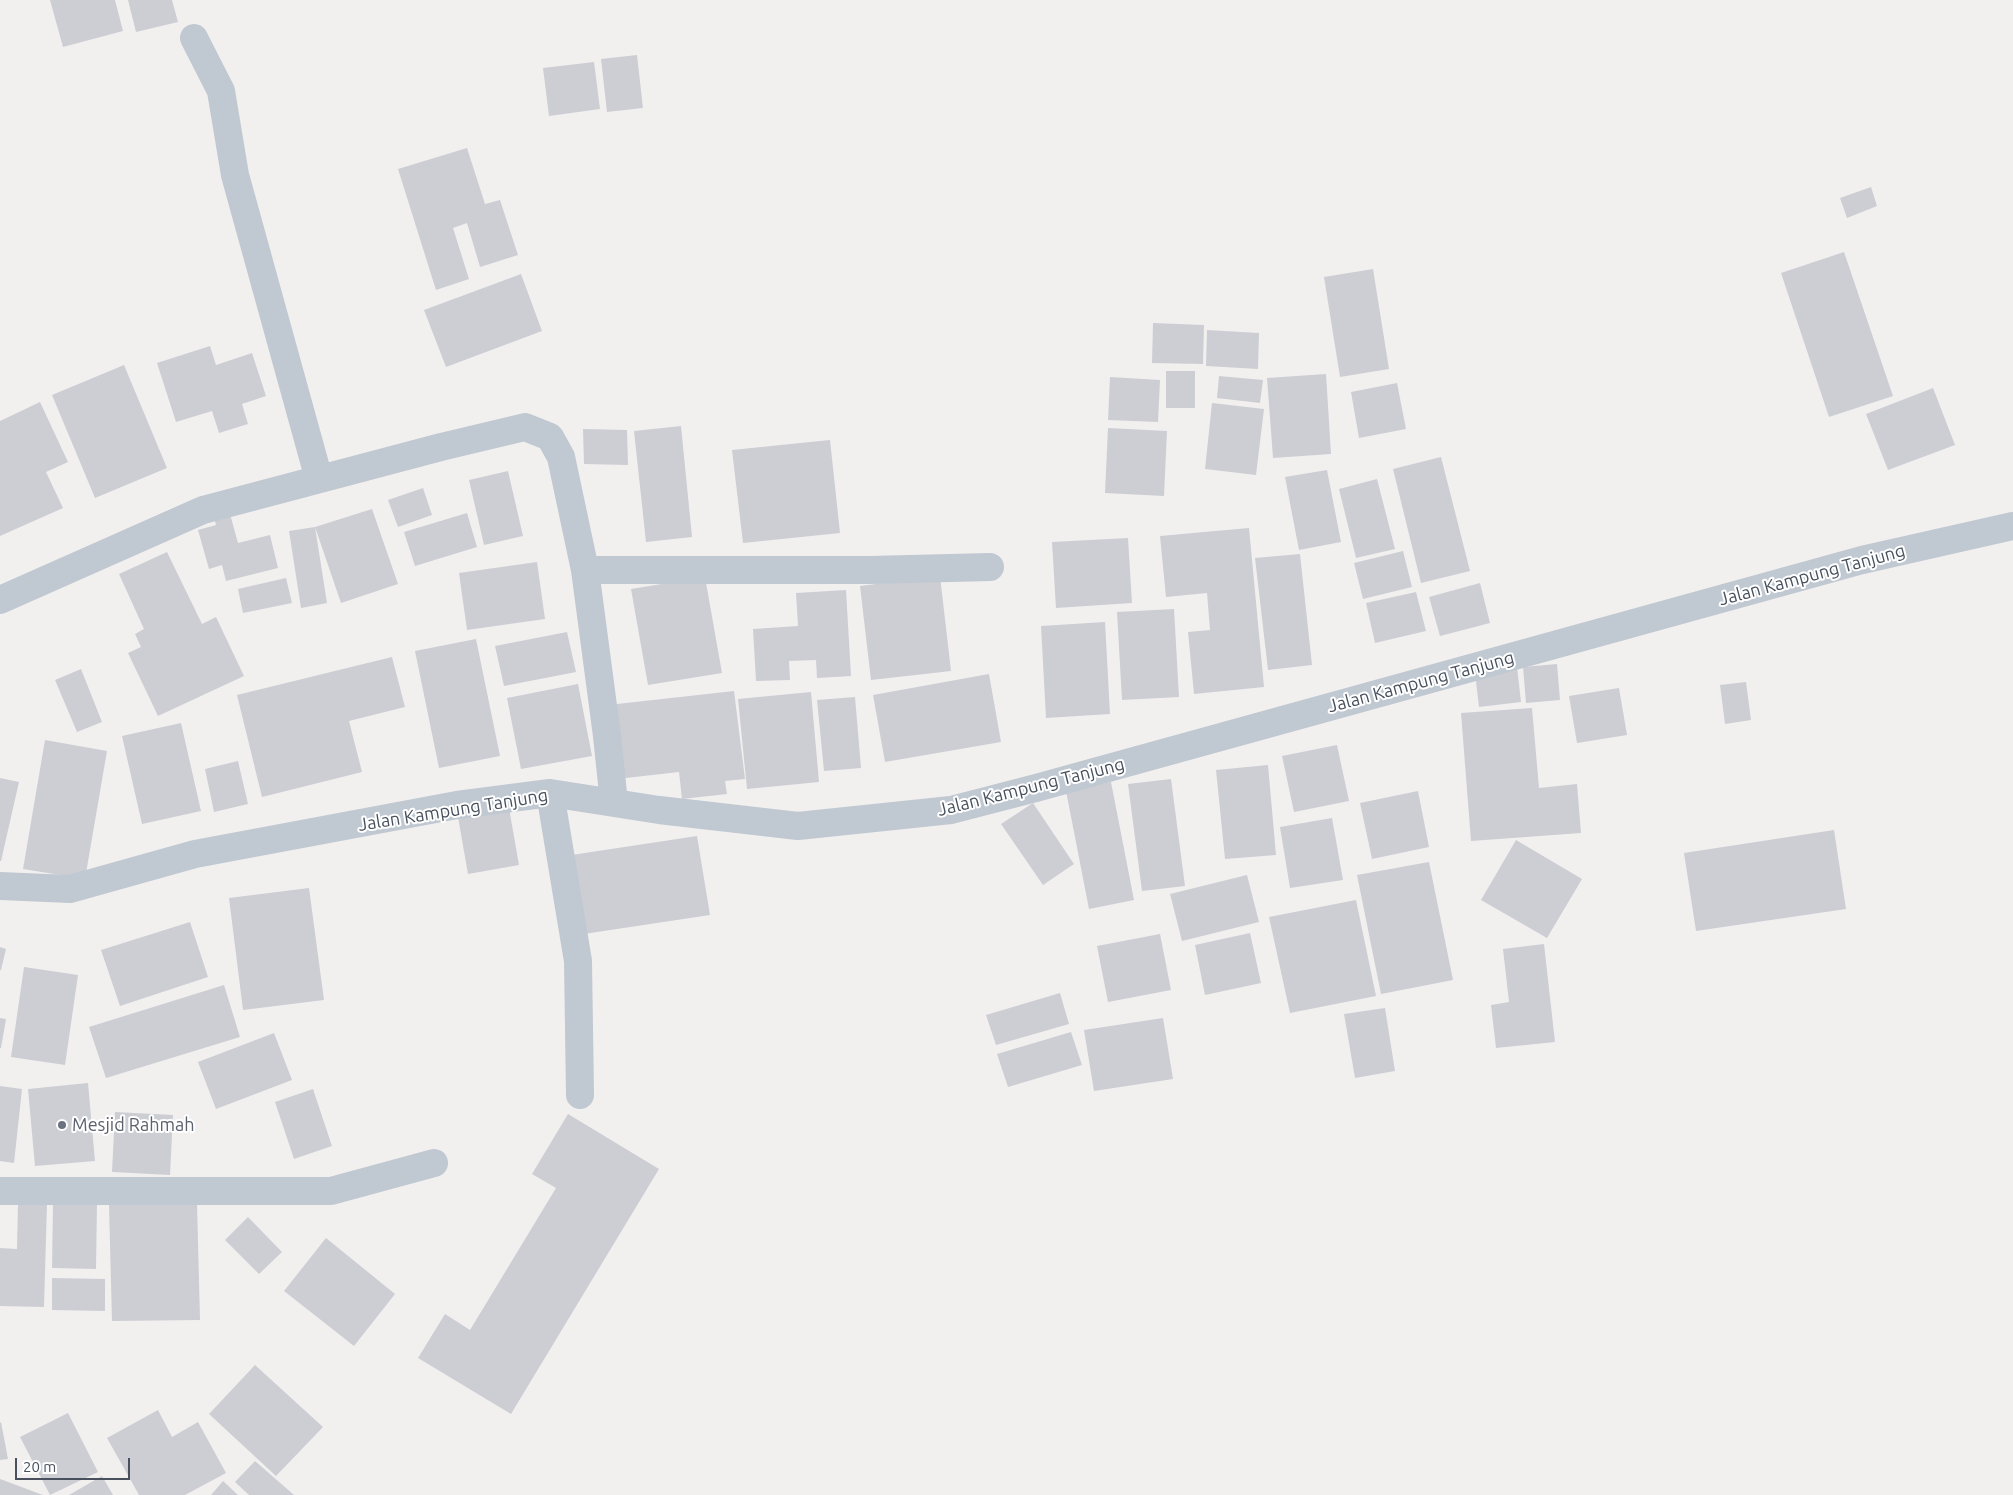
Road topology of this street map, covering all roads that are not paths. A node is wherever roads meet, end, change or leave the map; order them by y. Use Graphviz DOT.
graph roads {
  1 [pos="194,38"];
  2 [pos="318,479"];
  3 [pos="2013,526"];
  4 [pos="990,567"];
  5 [pos="585,570"];
  6 [pos="0,600"];
  7 [pos="550,793"];
  8 [pos="614,803"];
  9 [pos="0,886"];
  10 [pos="580,1095"];
  11 [pos="434,1163"];
  12 [pos="0,1191"];
  1 -- 2 [label="street"];
  2 -- 5 [label="street"];
  2 -- 6 [label="street"];
  3 -- 8 [label="street, Jalan Kampung Tanjung"];
  4 -- 5 [label="street"];
  5 -- 8 [label="street"];
  7 -- 8 [label="street, Jalan Kampung Tanjung"];
  7 -- 9 [label="street, Jalan Kampung Tanjung"];
  7 -- 10 [label="street"];
  11 -- 12 [label="street"];
}
